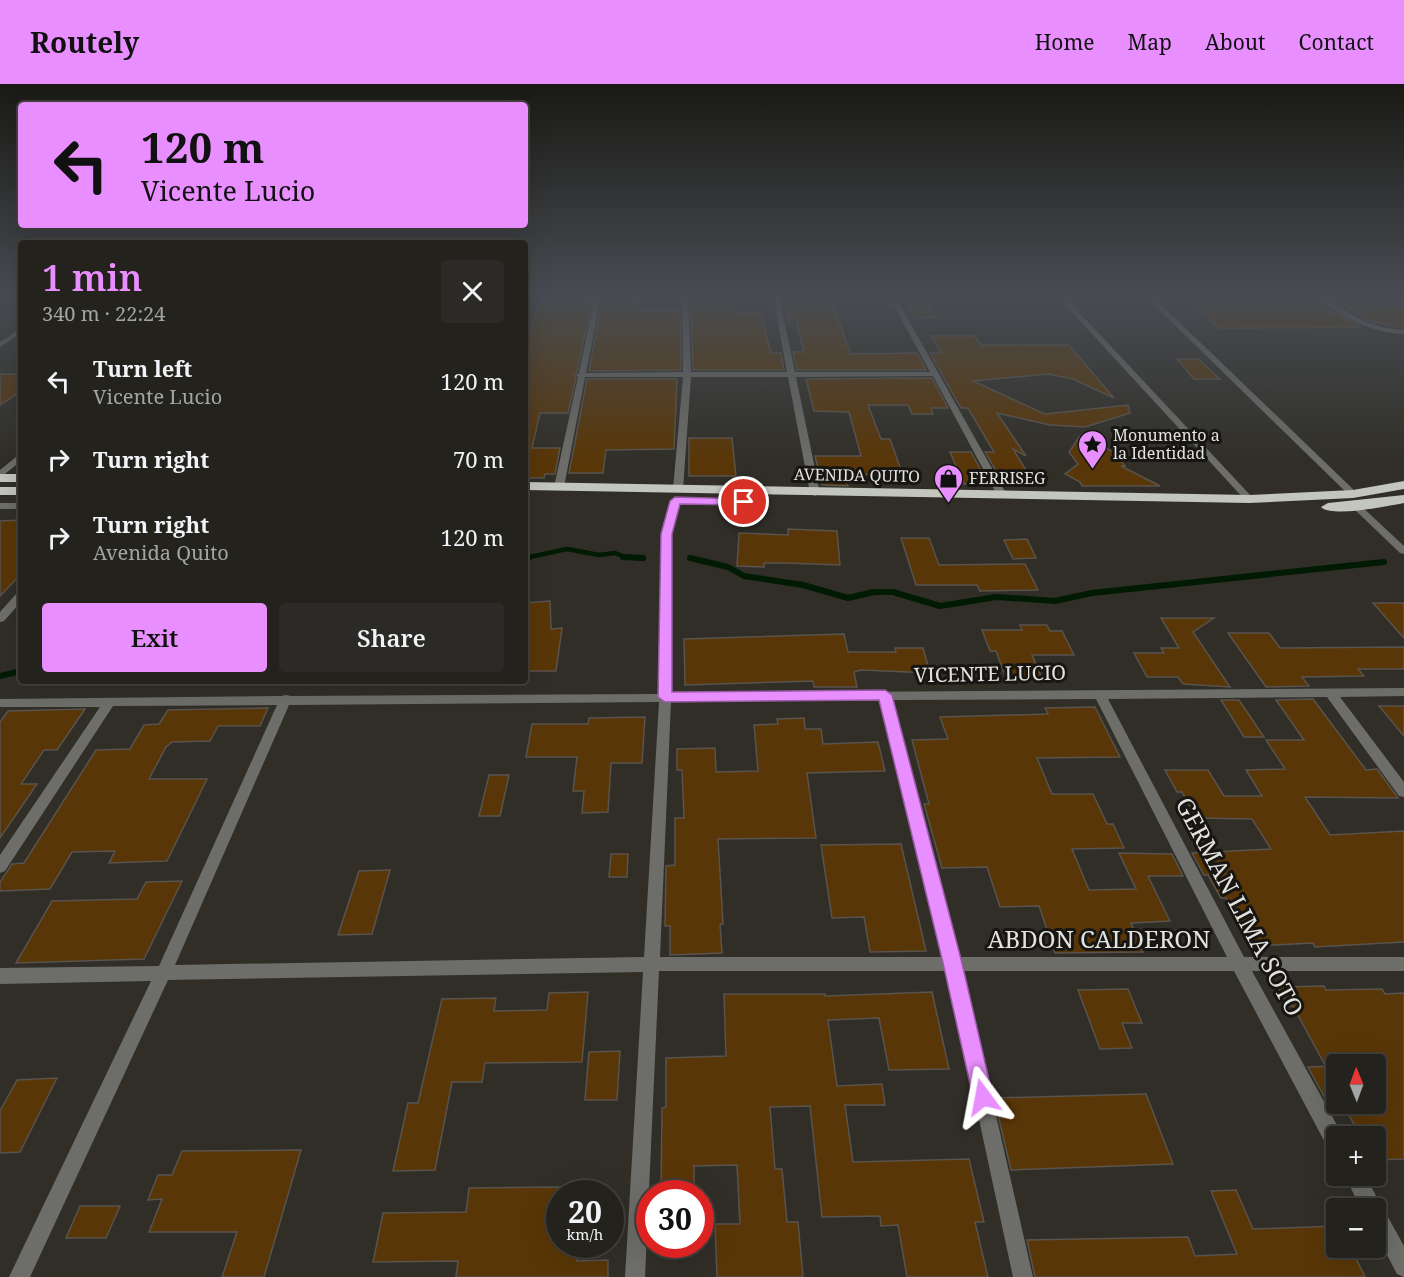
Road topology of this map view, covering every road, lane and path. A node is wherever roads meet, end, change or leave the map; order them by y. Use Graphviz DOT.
graph roads {
  1 [pos="585,352"];
  2 [pos="686,352"];
  3 [pos="788,352"];
  4 [pos="921,352"];
  5 [pos="1112,352"];
  6 [pos="1204,352"];
  7 [pos="932,374"];
  8 [pos="580,375"];
  9 [pos="793,375"];
  10 [pos="687,376"];
  11 [pos="18,459"];
  12 [pos="0,476"];
  13 [pos="18,478"];
  14 [pos="1404,485"];
  15 [pos="528,486"];
  16 [pos="559,487"];
  17 [pos="0,490"];
  18 [pos="18,491"];
  19 [pos="815,493"];
  20 [pos="676,495"];
  21 [pos="1002,495"];
  22 [pos="528,497"];
  23 [pos="1249,499"];
  24 [pos="1404,499"];
  25 [pos="1355,500"];
  26 [pos="0,506"];
  27 [pos="18,506"];
  28 [pos="1404,551"];
  29 [pos="18,598"];
  30 [pos="0,619"];
  31 [pos="1404,692"];
  32 [pos="1098,693"];
  33 [pos="1331,693"];
  34 [pos="885,695"];
  35 [pos="665,697"];
  36 [pos="285,699"];
  37 [pos="109,702"];
  38 [pos="0,703"];
  39 [pos="1404,792"];
  40 [pos="0,867"];
  41 [pos="952,963"];
  42 [pos="650,964"];
  43 [pos="1239,964"];
  44 [pos="1404,964"];
  45 [pos="163,974"];
  46 [pos="0,976"];
  47 [pos="1327,1126"];
  48 [pos="1386,1234"];
  49 [pos="1404,1267"];
  50 [pos="19,1277"];
  51 [pos="635,1277"];
  52 [pos="1023,1277"];
  1 -- 8 [label="street"];
  2 -- 10 [label="street"];
  3 -- 9 [label="street"];
  4 -- 7 [label="street"];
  5 -- 23 [label="street"];
  6 -- 25 [label="street"];
  7 -- 9 [label="street"];
  7 -- 21 [label="street"];
  8 -- 10 [label="street"];
  8 -- 16 [label="street"];
  9 -- 10 [label="street"];
  9 -- 19 [label="street"];
  10 -- 20 [label="street"];
  11 -- 12 [label="street"];
  12 -- 13 [label="highway"];
  14 -- 25 [label="highway, AVENIDA QUITO"];
  15 -- 16 [label="highway, AVENIDA QUITO"];
  16 -- 20 [label="highway, AVENIDA QUITO"];
  17 -- 18 [label="highway"];
  19 -- 20 [label="highway, AVENIDA QUITO"];
  19 -- 21 [label="highway, AVENIDA QUITO"];
  20 -- 22 [label="highway, AVENIDA QUITO"];
  20 -- 25 [label="highway, AVENIDA QUITO"];
  20 -- 35 [label="street"];
  21 -- 23 [label="highway, AVENIDA QUITO"];
  23 -- 25 [label="highway, AVENIDA QUITO"];
  24 -- 25 [label="highway, AVENIDA QUITO"];
  25 -- 28 [label="street"];
  26 -- 27 [label="street"];
  29 -- 30 [label="street"];
  31 -- 33 [label="street, VICENTE LUCIO"];
  32 -- 33 [label="street, VICENTE LUCIO"];
  32 -- 34 [label="street, VICENTE LUCIO"];
  32 -- 43 [label="street, GERMAN LIMA SOTO"];
  33 -- 39 [label="street"];
  34 -- 35 [label="street, VICENTE LUCIO"];
  34 -- 41 [label="street"];
  35 -- 36 [label="street, VICENTE LUCIO"];
  35 -- 42 [label="street"];
  36 -- 37 [label="street, VICENTE LUCIO"];
  36 -- 45 [label="street"];
  37 -- 38 [label="street, VICENTE LUCIO"];
  37 -- 40 [label="street"];
  41 -- 42 [label="street, ABDON CALDERON"];
  41 -- 43 [label="street, ABDON CALDERON"];
  41 -- 52 [label="street"];
  42 -- 45 [label="street, ABDON CALDERON"];
  42 -- 51 [label="street"];
  43 -- 44 [label="street, ABDON CALDERON"];
  43 -- 47 [label="street, GERMAN LIMA SOTO"];
  45 -- 46 [label="street, ABDON CALDERON"];
  45 -- 50 [label="street"];
  48 -- 49 [label="street"];
}
